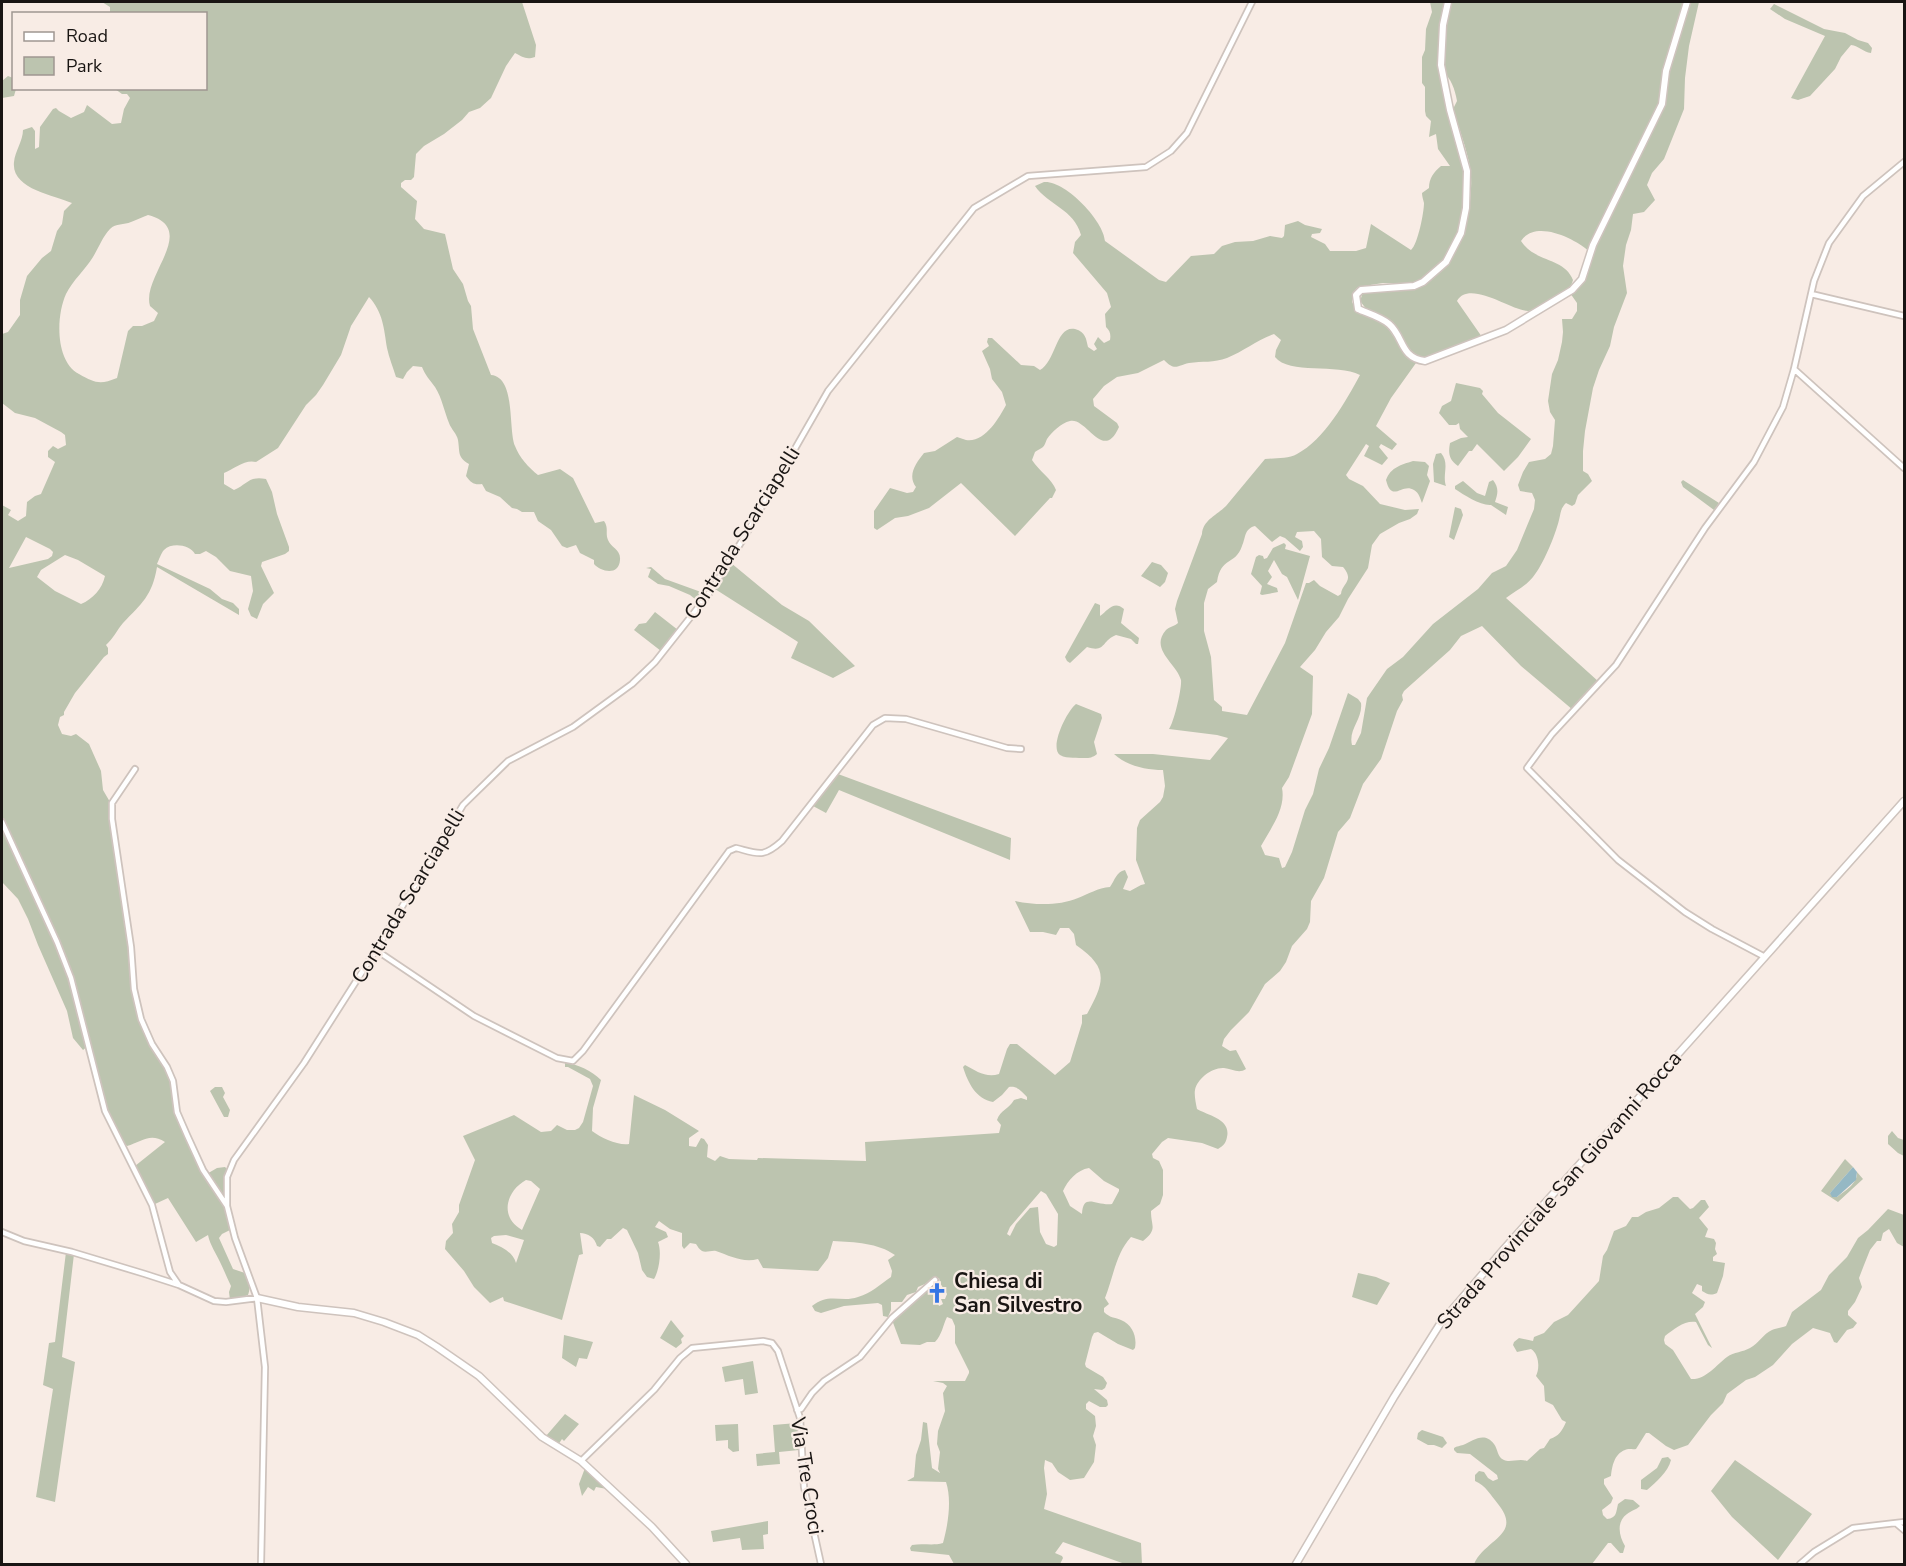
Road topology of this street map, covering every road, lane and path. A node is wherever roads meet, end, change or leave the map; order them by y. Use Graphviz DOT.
graph roads {
  1 [pos="1252,2"];
  2 [pos="1448,2"];
  3 [pos="1687,2"];
  4 [pos="1905,162"];
  5 [pos="1811,294"];
  6 [pos="1905,316"];
  7 [pos="1794,369"];
  8 [pos="1905,468"];
  9 [pos="1021,749"];
  10 [pos="135,769"];
  11 [pos="1905,801"];
  12 [pos="2,822"];
  13 [pos="376,950"];
  14 [pos="1765,957"];
  15 [pos="227,1206"];
  16 [pos="2,1232"];
  17 [pos="935,1280"];
  18 [pos="179,1285"];
  19 [pos="257,1298"];
  20 [pos="797,1410"];
  21 [pos="581,1461"];
  22 [pos="1905,1522"];
  23 [pos="1897,1524"];
  24 [pos="1905,1530"];
  25 [pos="261,1564"];
  26 [pos="686,1564"];
  27 [pos="821,1564"];
  28 [pos="1296,1564"];
  29 [pos="1800,1564"];
  1 -- 13 [label="street, Contrada Scarciapelli"];
  2 -- 3 [label="street"];
  4 -- 5 [label="street"];
  5 -- 6 [label="street"];
  5 -- 7 [label="street"];
  7 -- 8 [label="street"];
  7 -- 14 [label="street"];
  9 -- 13 [label="street"];
  10 -- 15 [label="street"];
  11 -- 14 [label="street, Strada Provinciale San Giovanni Rocca"];
  12 -- 18 [label="street"];
  13 -- 15 [label="street, Contrada Scarciapelli"];
  14 -- 28 [label="street, Strada Provinciale San Giovanni Rocca"];
  15 -- 19 [label="street"];
  16 -- 18 [label="street"];
  17 -- 20 [label="street"];
  18 -- 19 [label="street"];
  19 -- 21 [label="street"];
  19 -- 25 [label="street"];
  20 -- 21 [label="street, Via Tre Croci"];
  20 -- 27 [label="street, Via Tre Croci"];
  21 -- 26 [label="street"];
  22 -- 23 [label="street"];
  23 -- 24 [label="street"];
  23 -- 29 [label="street"];
}
